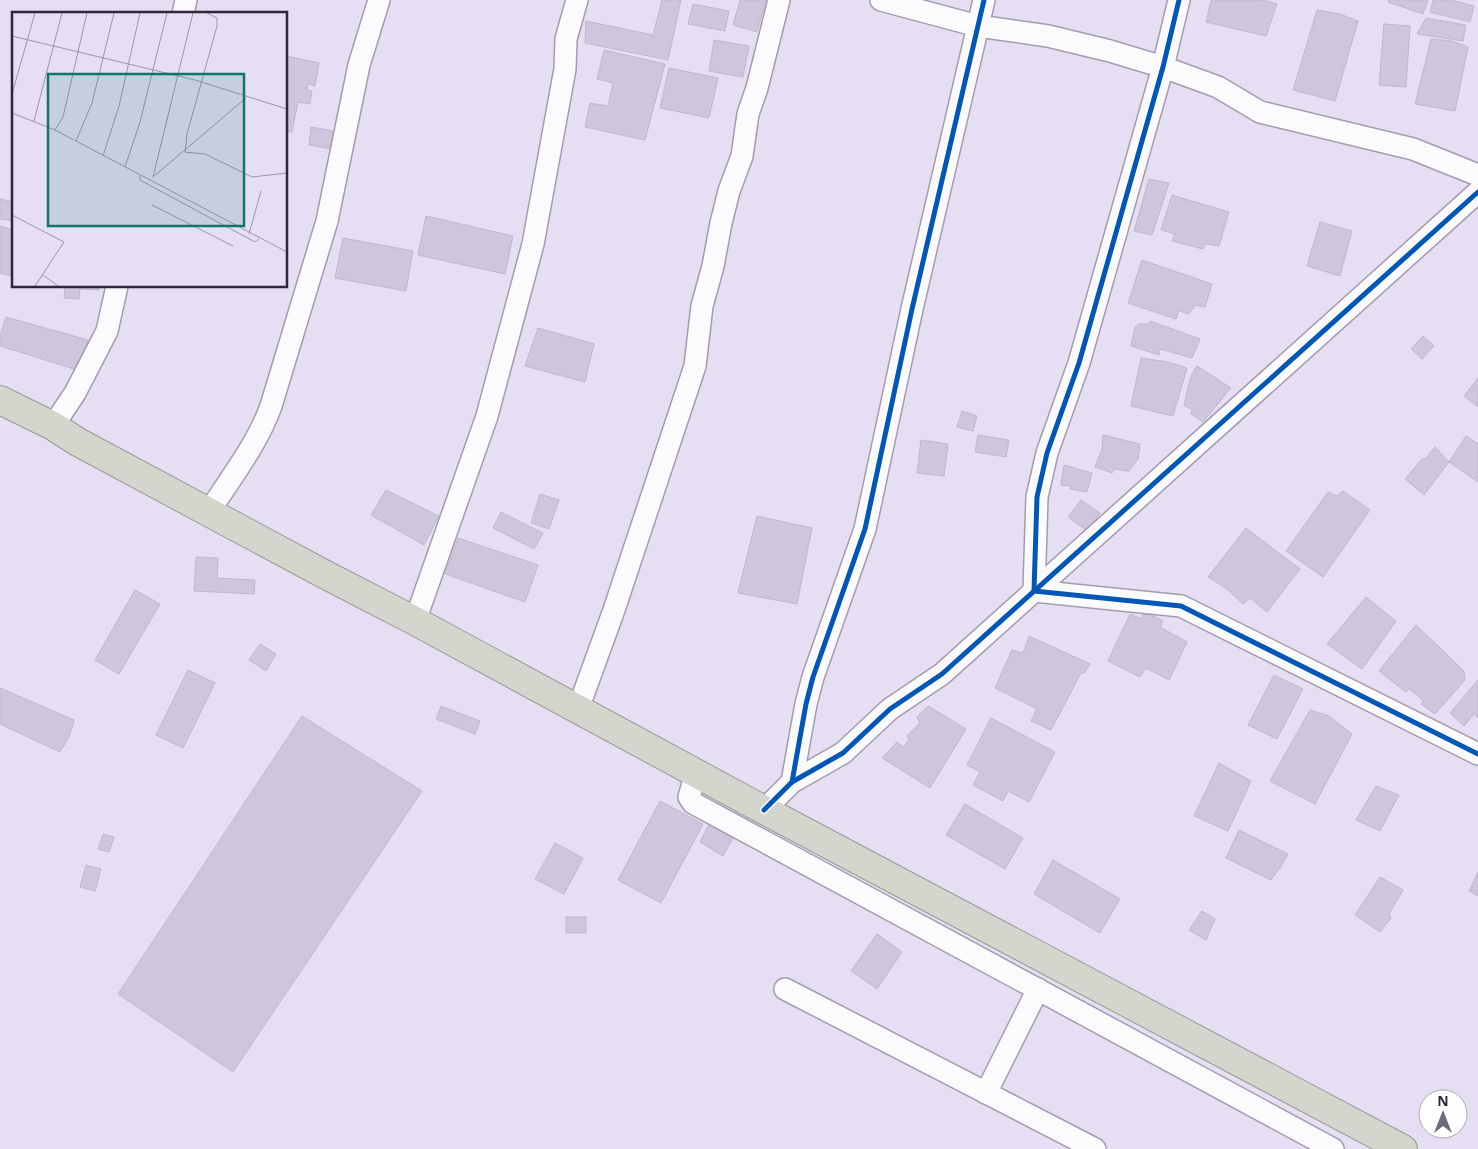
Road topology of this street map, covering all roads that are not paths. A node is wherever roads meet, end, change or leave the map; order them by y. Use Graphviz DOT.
graph roads {
  1 [pos="379,0"];
  2 [pos="577,0"];
  3 [pos="779,0"];
  4 [pos="881,0"];
  5 [pos="984,0"];
  6 [pos="1179,0"];
  7 [pos="978,26"];
  8 [pos="1164,67"];
  9 [pos="1478,175"];
  10 [pos="1478,192"];
  11 [pos="117,288"];
  12 [pos="0,400"];
  13 [pos="53,426"];
  14 [pos="209,512"];
  15 [pos="1034,591"];
  16 [pos="415,621"];
  17 [pos="578,709"];
  18 [pos="1478,754"];
  19 [pos="696,773"];
  20 [pos="792,782"];
  21 [pos="764,810"];
  22 [pos="784,990"];
  23 [pos="1038,990"];
  24 [pos="986,1094"];
  25 [pos="1095,1149"];
  26 [pos="1333,1149"];
  27 [pos="1403,1149"];
  1 -- 14 [label="street"];
  2 -- 16 [label="street"];
  3 -- 17 [label="street"];
  4 -- 7 [label="street"];
  5 -- 7 [label="street"];
  6 -- 8 [label="street"];
  7 -- 8 [label="street"];
  7 -- 20 [label="street"];
  8 -- 9 [label="street"];
  8 -- 15 [label="street"];
  10 -- 15 [label="street"];
  11 -- 13 [label="street"];
  12 -- 13 [label="highway"];
  13 -- 14 [label="highway"];
  14 -- 16 [label="highway"];
  15 -- 18 [label="street"];
  15 -- 20 [label="street"];
  16 -- 17 [label="highway"];
  17 -- 19 [label="highway"];
  19 -- 21 [label="highway"];
  19 -- 23 [label="street"];
  20 -- 21 [label="street"];
  21 -- 27 [label="highway"];
  22 -- 24 [label="street"];
  23 -- 24 [label="street"];
  23 -- 26 [label="street"];
  24 -- 25 [label="street"];
}
